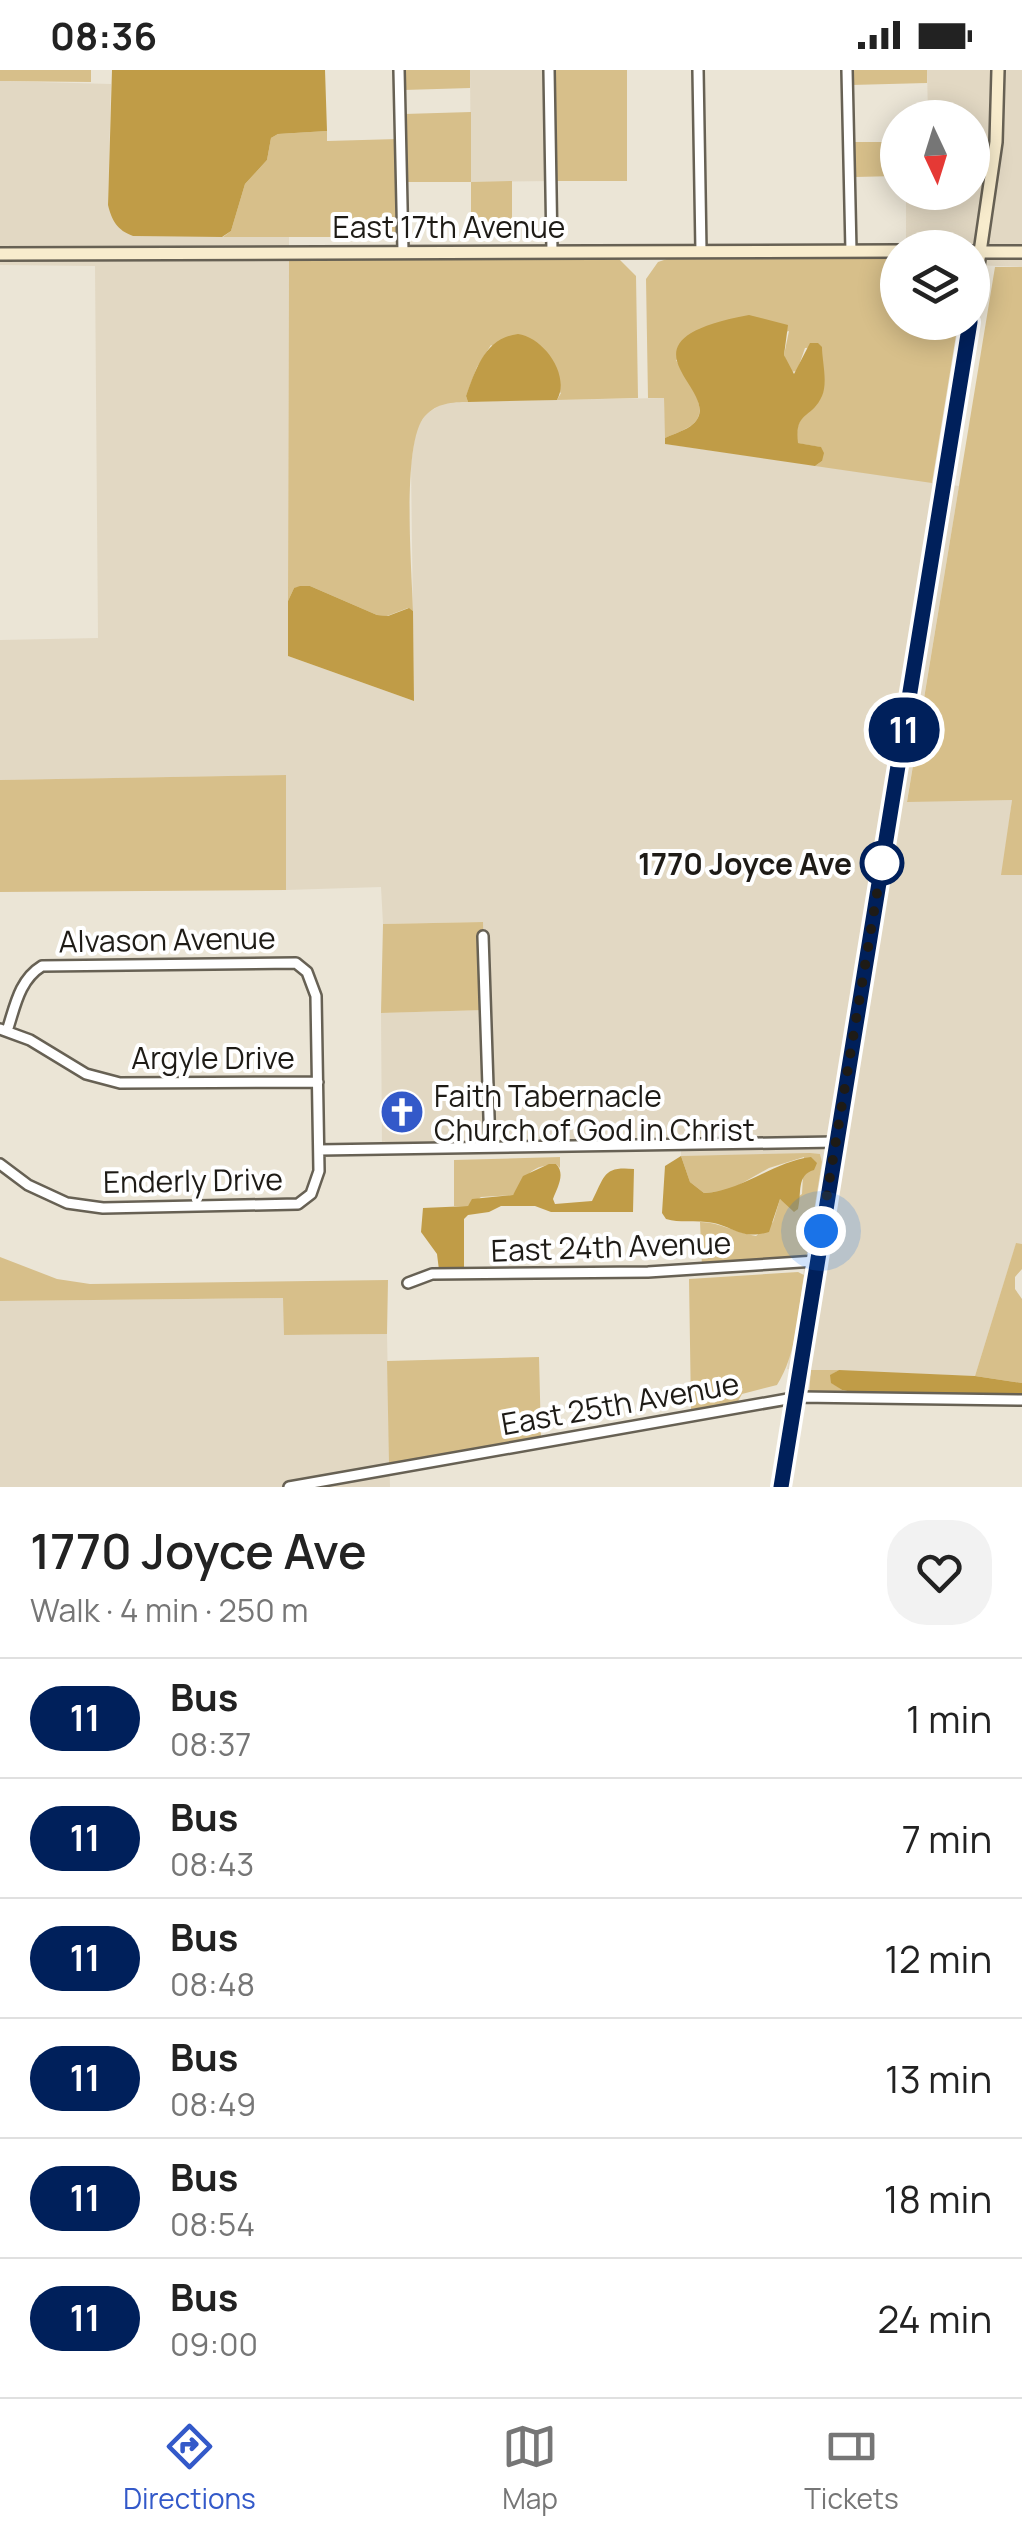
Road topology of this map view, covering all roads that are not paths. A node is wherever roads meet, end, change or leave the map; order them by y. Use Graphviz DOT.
graph roads {
  1 [pos="400,70"];
  2 [pos="549,70"];
  3 [pos="698,70"];
  4 [pos="848,70"];
  5 [pos="998,70"];
  6 [pos="981,230"];
  7 [pos="403,251"];
  8 [pos="552,251"];
  9 [pos="702,251"];
  10 [pos="850,251"];
  11 [pos="880,251"];
  12 [pos="990,252"];
  13 [pos="1022,252"];
  14 [pos="0,254"];
  15 [pos="967,340"];
  16 [pos="483,936"];
  17 [pos="3,1030"];
  18 [pos="318,1082"];
  19 [pos="836,1142"];
  20 [pos="490,1147"];
  21 [pos="319,1150"];
  22 [pos="0,1164"];
  23 [pos="816,1261"];
  24 [pos="408,1283"];
  25 [pos="796,1398"];
  26 [pos="1022,1400"];
  27 [pos="290,1487"];
  28 [pos="780,1487"];
  1 -- 7 [label="street"];
  2 -- 8 [label="street"];
  3 -- 9 [label="street"];
  4 -- 10 [label="street"];
  5 -- 6 [label="street"];
  7 -- 8 [label="street, East 17th Avenue"];
  7 -- 14 [label="street, East 17th Avenue"];
  8 -- 9 [label="street, East 17th Avenue"];
  9 -- 10 [label="street, East 17th Avenue"];
  10 -- 11 [label="street, East 17th Avenue"];
  12 -- 13 [label="street"];
  15 -- 19 [label="street"];
  16 -- 20 [label="street"];
  17 -- 18 [label="street, Argyle Drive"];
  17 -- 18 [label="street, Alvason Avenue"];
  18 -- 21 [label="street"];
  19 -- 20 [label="street"];
  19 -- 23 [label="street"];
  20 -- 21 [label="street"];
  21 -- 22 [label="street, Enderly Drive"];
  23 -- 24 [label="street, East 24th Avenue"];
  23 -- 25 [label="street"];
  25 -- 26 [label="street, East 25th Avenue"];
  25 -- 27 [label="street, East 25th Avenue"];
  25 -- 28 [label="street"];
}
